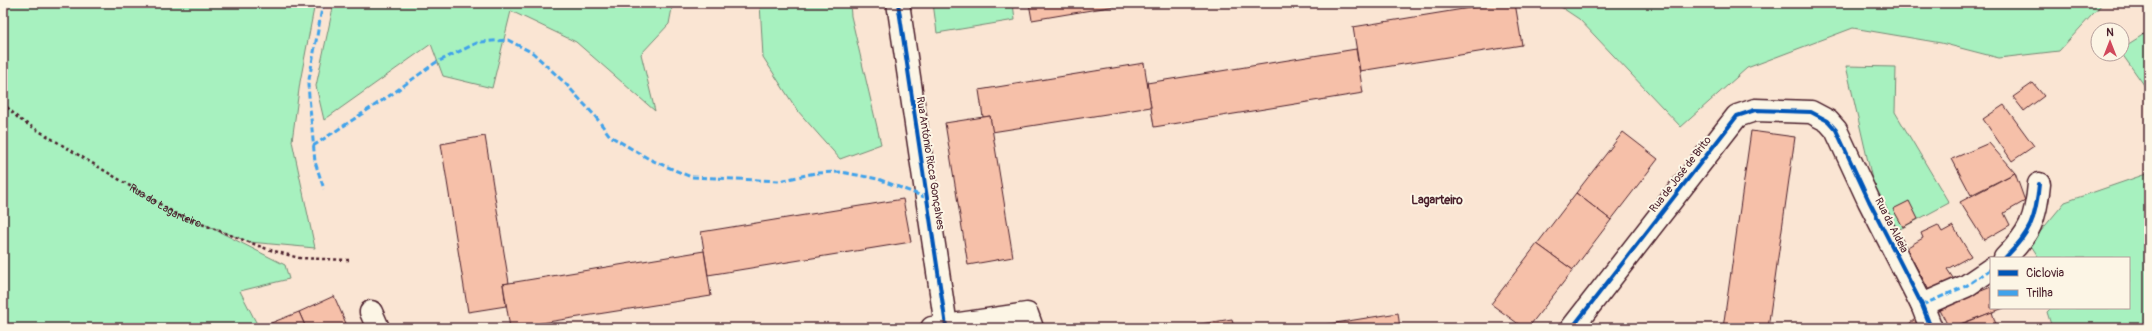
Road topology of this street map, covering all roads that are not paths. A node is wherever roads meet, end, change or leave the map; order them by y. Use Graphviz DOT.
graph roads {
  1 [pos="898,3"];
  2 [pos="1836,130"];
  3 [pos="2039,184"];
  4 [pos="2006,257"];
  5 [pos="1990,270"];
  6 [pos="1922,304"];
  7 [pos="1030,321"];
  8 [pos="939,327"];
  9 [pos="1572,328"];
  10 [pos="1931,328"];
  1 -- 8 [label="street, Rua António Ricca Gonçalves"];
  2 -- 6 [label="street, Rua da Aldeia"];
  2 -- 9 [label="street, Rua de José de Brito"];
  3 -- 4 [label="street"];
  5 -- 6 [label="street"];
  6 -- 10 [label="street, Rua da Aldeia"];
  7 -- 8 [label="street"];
}
